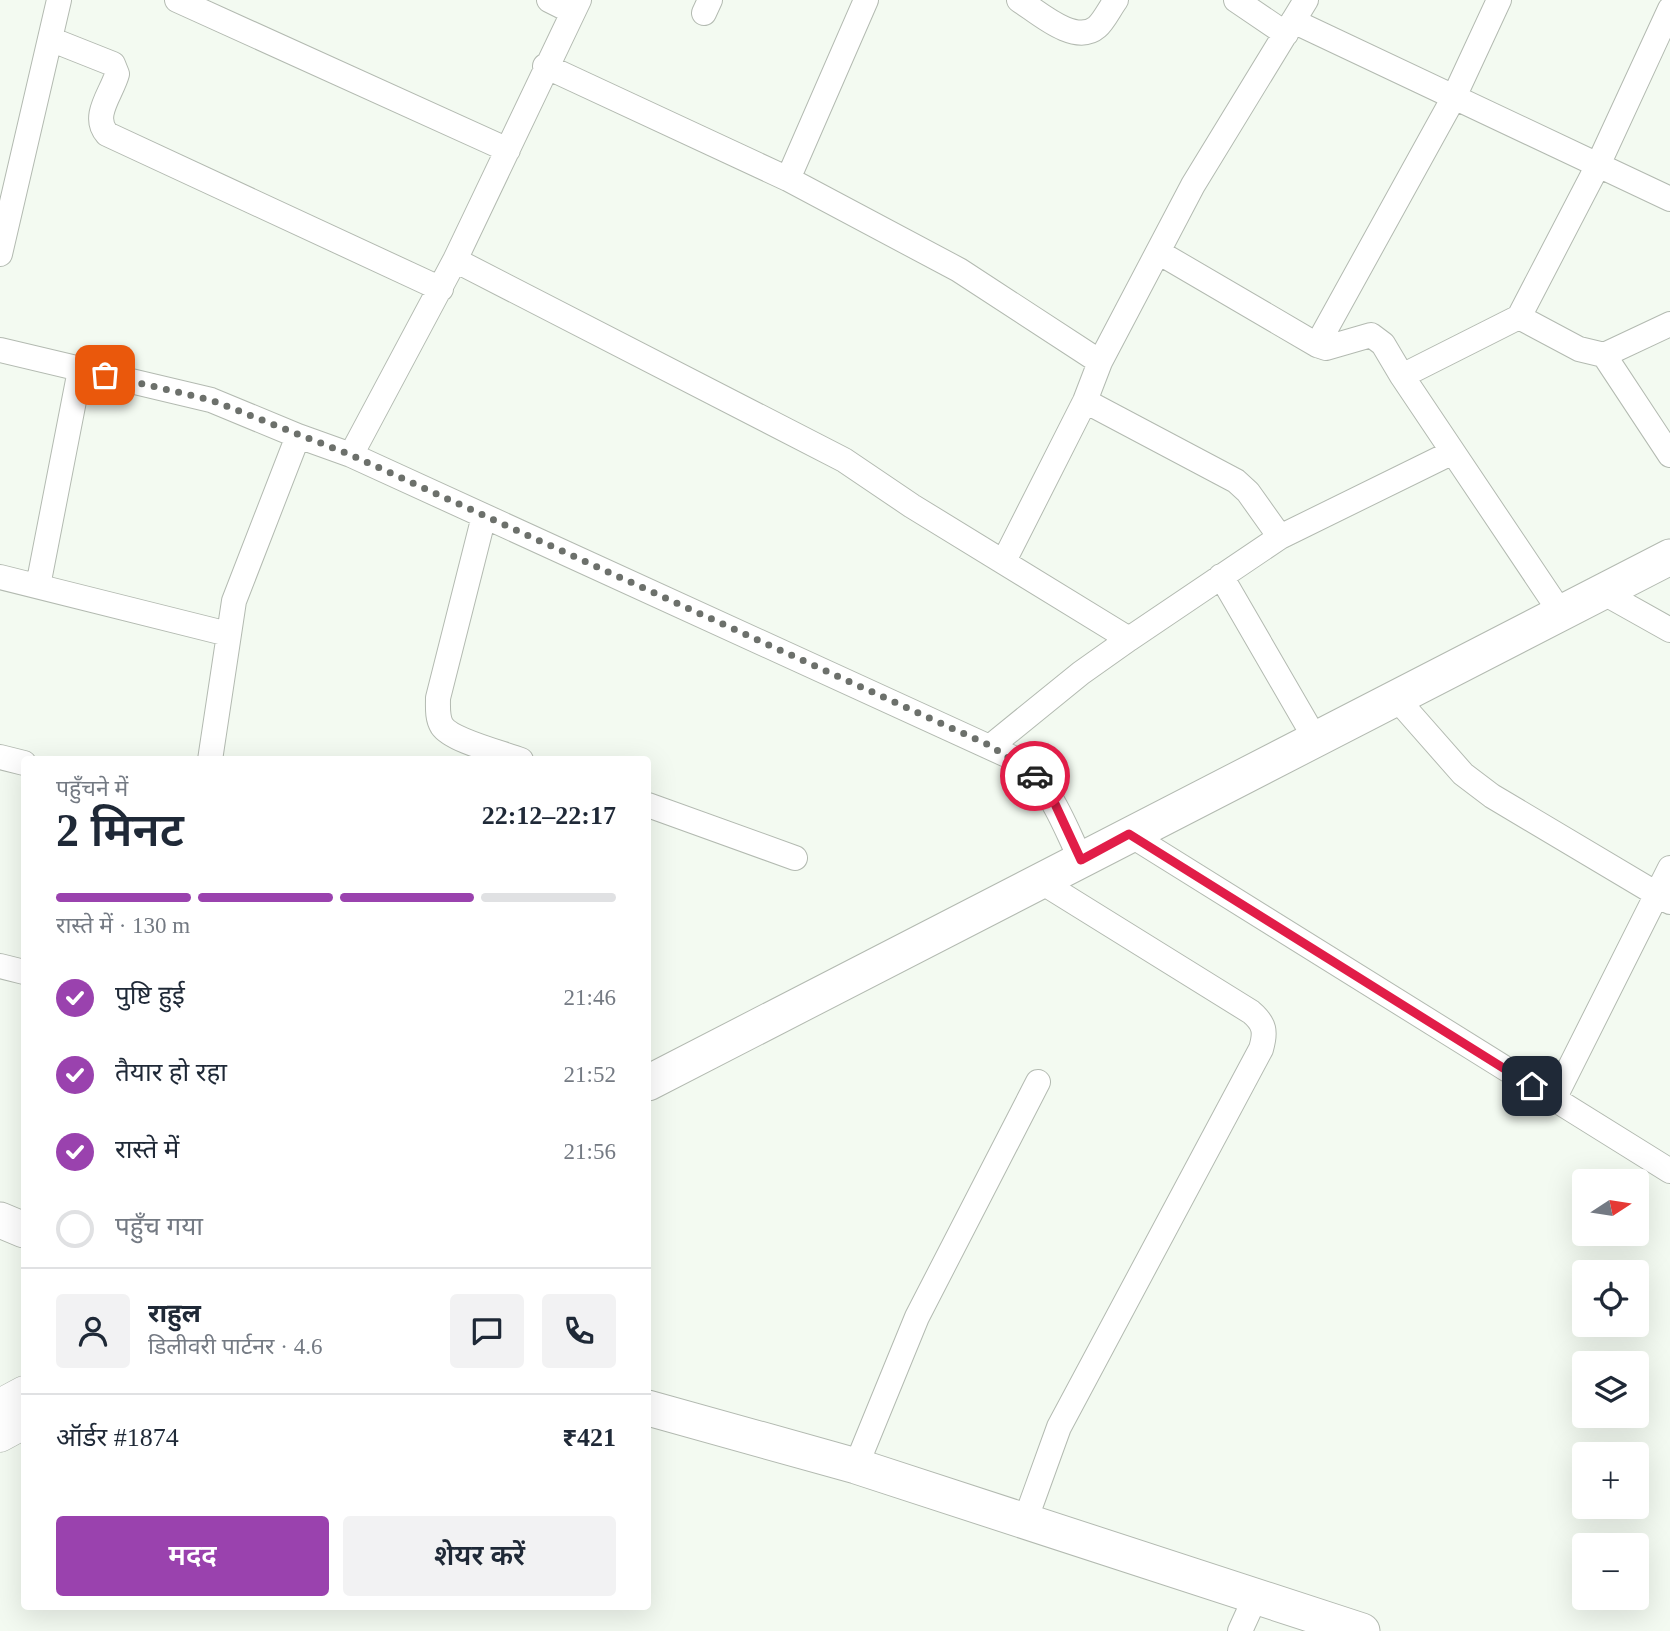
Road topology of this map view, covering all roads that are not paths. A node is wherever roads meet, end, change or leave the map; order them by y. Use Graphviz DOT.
graph roads {
  1 [pos="59,0"];
  2 [pos="177,0"];
  3 [pos="549,0"];
  4 [pos="866,0"];
  5 [pos="1019,0"];
  6 [pos="1115,0"];
  7 [pos="1236,0"];
  8 [pos="1306,0"];
  9 [pos="1499,0"];
  10 [pos="203,6"];
  11 [pos="576,6"];
  12 [pos="1670,9"];
  13 [pos="1289,27"];
  14 [pos="50,39"];
  15 [pos="545,66"];
  16 [pos="1454,97"];
  17 [pos="509,150"];
  18 [pos="1598,165"];
  19 [pos="788,179"];
  20 [pos="1670,200"];
  21 [pos="1158,252"];
  22 [pos="0,254"];
  23 [pos="455,260"];
  24 [pos="441,289"];
  25 [pos="1519,317"];
  26 [pos="1670,324"];
  27 [pos="1317,345"];
  28 [pos="0,350"];
  29 [pos="1604,355"];
  30 [pos="1100,362"];
  31 [pos="80,370"];
  32 [pos="1402,376"];
  33 [pos="1085,401"];
  34 [pos="298,436"];
  35 [pos="1453,452"];
  36 [pos="351,455"];
  37 [pos="1670,455"];
  38 [pos="484,516"];
  39 [pos="1280,537"];
  40 [pos="1670,557"];
  41 [pos="1004,561"];
  42 [pos="1221,576"];
  43 [pos="0,578"];
  44 [pos="38,586"];
  45 [pos="1604,593"];
  46 [pos="1561,613"];
  47 [pos="1670,630"];
  48 [pos="228,634"];
  49 [pos="1129,639"];
  50 [pos="1397,699"];
  51 [pos="1316,740"];
  52 [pos="991,746"];
  53 [pos="211,756"];
  54 [pos="510,756"];
  55 [pos="0,757"];
  56 [pos="21,762"];
  57 [pos="651,806"];
  58 [pos="1129,834"];
  59 [pos="795,858"];
  60 [pos="1081,860"];
  61 [pos="1670,868"];
  62 [pos="1040,881"];
  63 [pos="1663,898"];
  64 [pos="0,966"];
  65 [pos="21,971"];
  66 [pos="651,1081"];
  67 [pos="1038,1082"];
  68 [pos="1554,1100"];
  69 [pos="1670,1171"];
  70 [pos="21,1394"];
  71 [pos="0,1405"];
  72 [pos="651,1409"];
  73 [pos="21,1425"];
  74 [pos="0,1436"];
  75 [pos="856,1466"];
  76 [pos="1025,1521"];
  77 [pos="1255,1598"];
  78 [pos="1240,1631"];
  79 [pos="1362,1631"];
  1 -- 14 [label="street"];
  2 -- 10 [label="street"];
  3 -- 11 [label="street"];
  4 -- 19 [label="street"];
  5 -- 6 [label="street"];
  7 -- 13 [label="street"];
  8 -- 13 [label="street"];
  9 -- 16 [label="street"];
  10 -- 17 [label="street"];
  11 -- 15 [label="street"];
  12 -- 18 [label="street"];
  13 -- 16 [label="street"];
  13 -- 21 [label="street"];
  14 -- 22 [label="street"];
  14 -- 24 [label="street"];
  15 -- 17 [label="street"];
  15 -- 19 [label="street"];
  16 -- 18 [label="street"];
  16 -- 27 [label="street"];
  17 -- 23 [label="street"];
  18 -- 20 [label="street"];
  18 -- 25 [label="street"];
  19 -- 30 [label="street"];
  21 -- 27 [label="street"];
  21 -- 30 [label="street"];
  23 -- 24 [label="street"];
  23 -- 41 [label="street"];
  24 -- 36 [label="street"];
  25 -- 29 [label="street"];
  25 -- 32 [label="street"];
  26 -- 29 [label="street"];
  27 -- 32 [label="street"];
  28 -- 31 [label="street"];
  29 -- 37 [label="street"];
  30 -- 33 [label="street"];
  31 -- 34 [label="street"];
  31 -- 44 [label="street"];
  32 -- 35 [label="street"];
  33 -- 39 [label="street"];
  33 -- 41 [label="street"];
  34 -- 36 [label="street"];
  34 -- 48 [label="street"];
  35 -- 39 [label="street"];
  35 -- 46 [label="street"];
  36 -- 38 [label="street"];
  38 -- 52 [label="street"];
  38 -- 54 [label="street"];
  39 -- 42 [label="street"];
  40 -- 45 [label="main road"];
  41 -- 49 [label="street"];
  42 -- 49 [label="street"];
  42 -- 51 [label="street"];
  43 -- 44 [label="street"];
  44 -- 48 [label="street"];
  45 -- 46 [label="main road"];
  45 -- 47 [label="street"];
  46 -- 50 [label="main road"];
  48 -- 53 [label="street"];
  49 -- 52 [label="street"];
  50 -- 51 [label="main road"];
  50 -- 63 [label="street"];
  51 -- 58 [label="main road"];
  52 -- 60 [label="street"];
  55 -- 56 [label="street"];
  57 -- 59 [label="street"];
  58 -- 60 [label="main road"];
  58 -- 68 [label="street"];
  60 -- 62 [label="main road"];
  61 -- 63 [label="street"];
  62 -- 66 [label="main road"];
  62 -- 76 [label="street"];
  63 -- 68 [label="street"];
  64 -- 65 [label="street"];
  67 -- 75 [label="street"];
  68 -- 69 [label="street"];
  70 -- 71 [label="street"];
  72 -- 75 [label="main road"];
  73 -- 74 [label="street"];
  75 -- 76 [label="main road"];
  76 -- 77 [label="main road"];
  77 -- 78 [label="street"];
  77 -- 79 [label="main road"];
}
